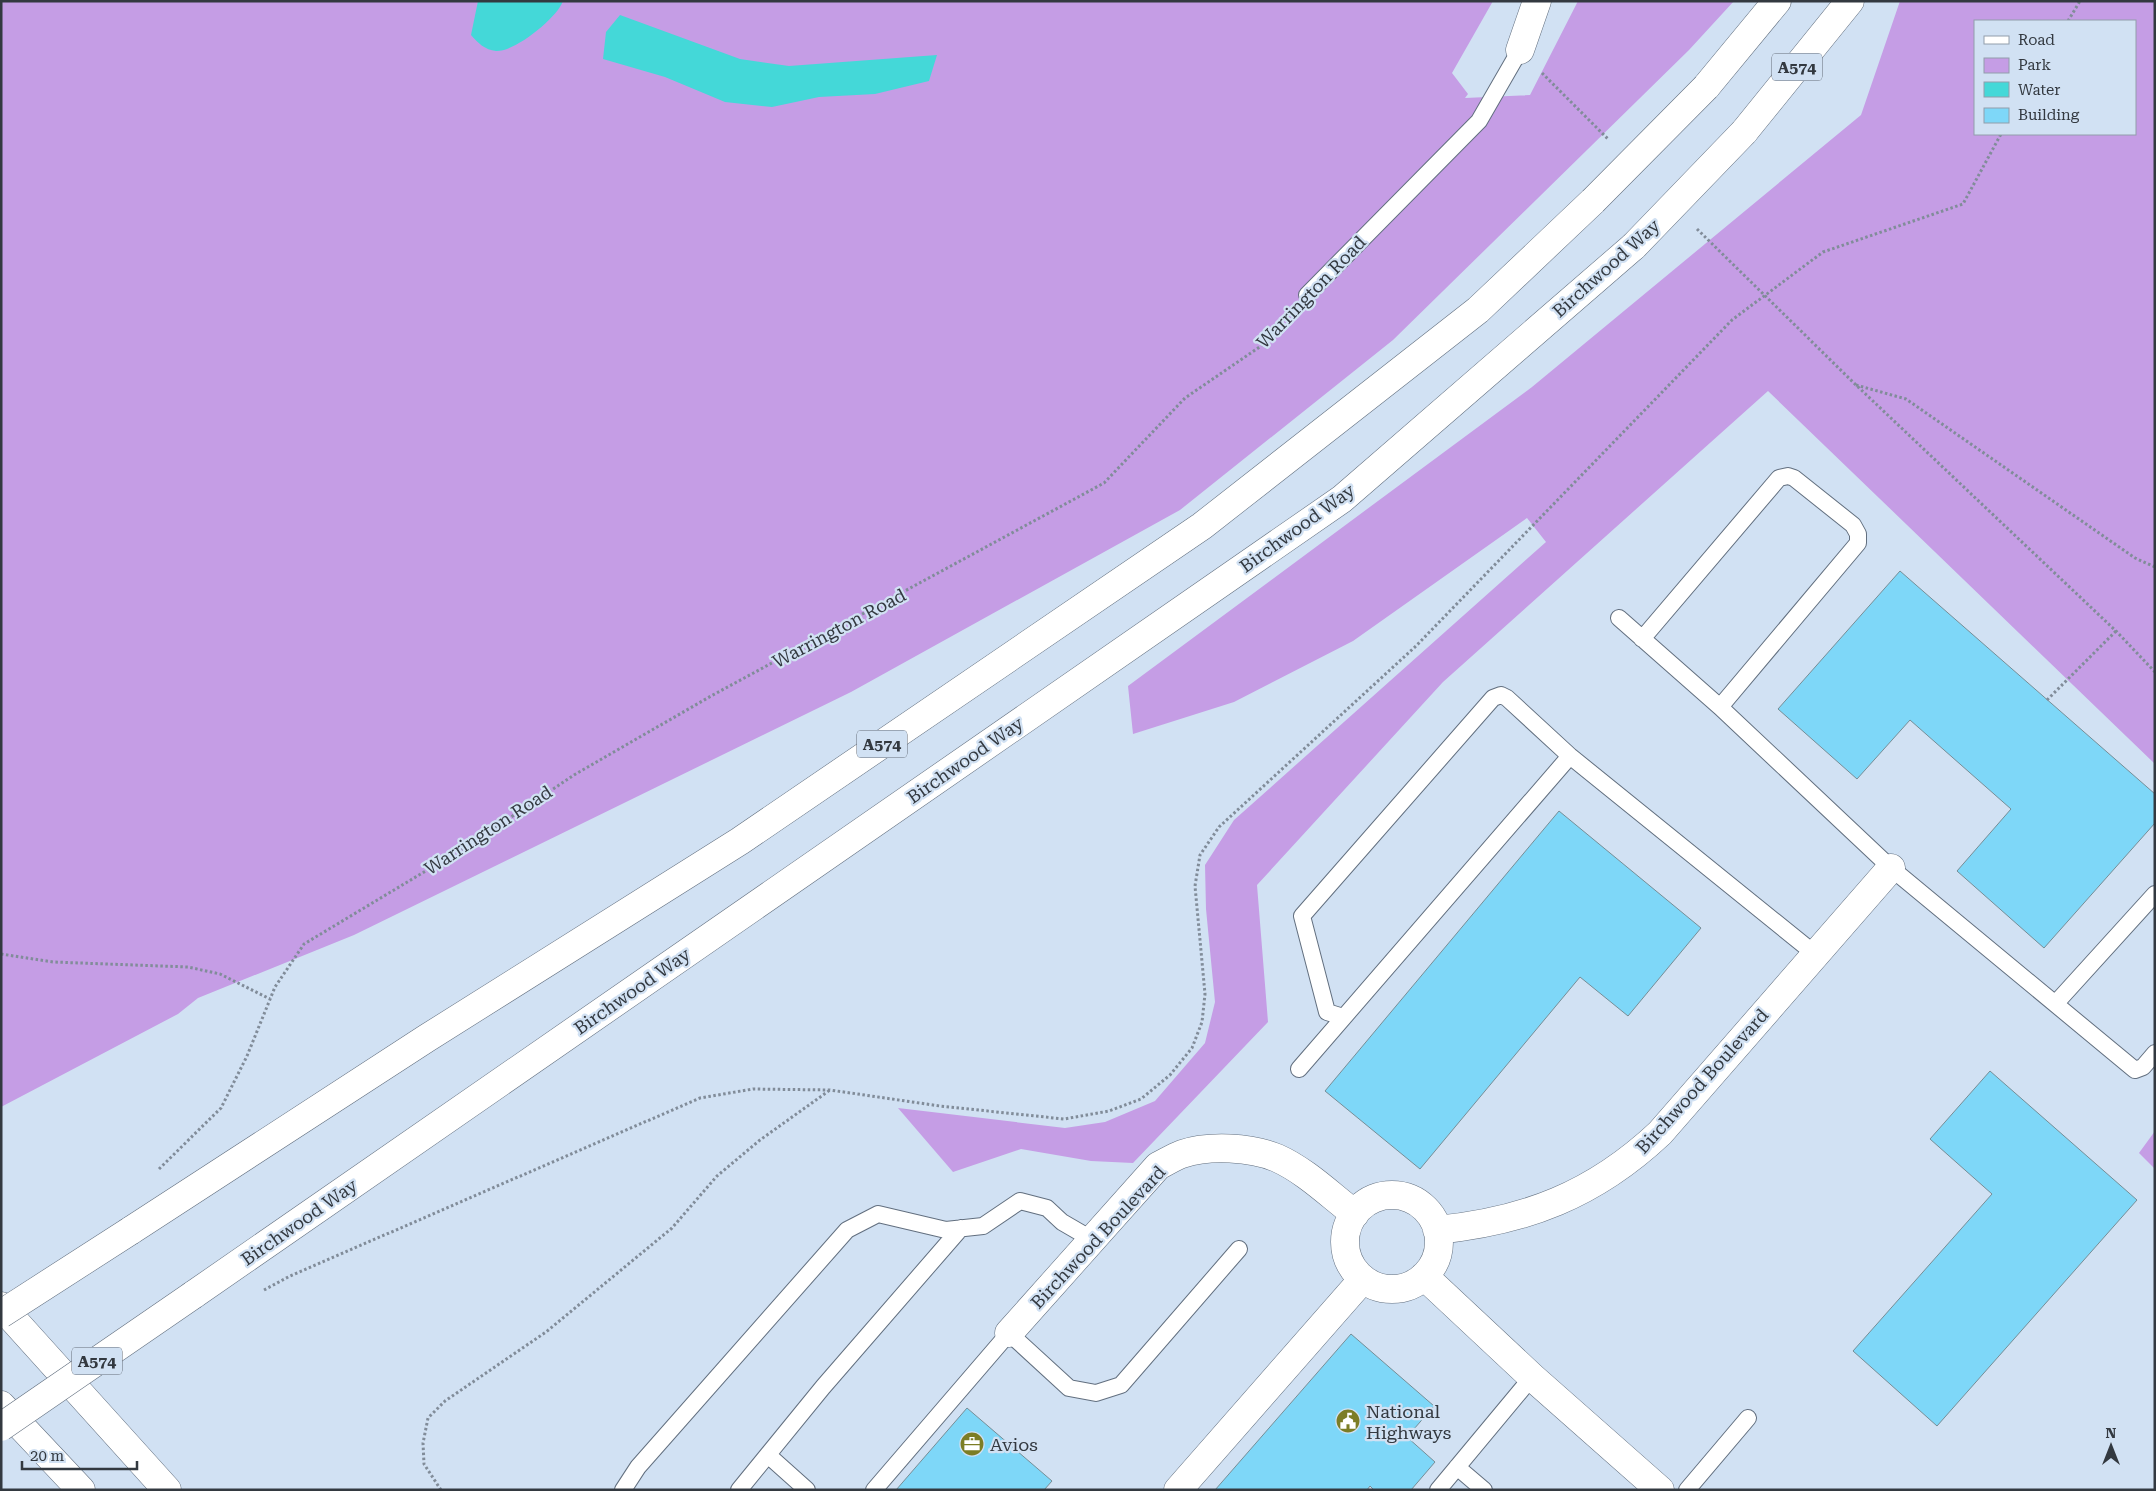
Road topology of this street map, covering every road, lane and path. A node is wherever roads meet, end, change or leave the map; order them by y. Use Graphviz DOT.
graph roads {
  1 [pos="1537,1"];
  2 [pos="1777,1"];
  3 [pos="1850,1"];
  4 [pos="2080,1"];
  5 [pos="2069,20"];
  6 [pos="1520,50"];
  7 [pos="2000,135"];
  8 [pos="1307,295"];
  9 [pos="1763,296"];
  10 [pos="1856,385"];
  11 [pos="2155,567"];
  12 [pos="1619,618"];
  13 [pos="2116,631"];
  14 [pos="1642,639"];
  15 [pos="2155,672"];
  16 [pos="2047,700"];
  17 [pos="1720,707"];
  18 [pos="1570,756"];
  19 [pos="1891,868"];
  20 [pos="2155,894"];
  21 [pos="1,954"];
  22 [pos="1815,954"];
  23 [pos="270,999"];
  24 [pos="2056,1003"];
  25 [pos="1343,1017"];
  26 [pos="2155,1052"];
  27 [pos="1298,1069"];
  28 [pos="830,1090"];
  29 [pos="158,1170"];
  30 [pos="1355,1214"];
  31 [pos="961,1228"];
  32 [pos="1437,1230"];
  33 [pos="1093,1240"];
  34 [pos="1240,1249"];
  35 [pos="1424,1276"];
  36 [pos="1363,1279"];
  37 [pos="256,1294"];
  38 [pos="1,1306"];
  39 [pos="1,1314"];
  40 [pos="1009,1334"];
  41 [pos="1532,1377"];
  42 [pos="1,1405"];
  43 [pos="1748,1418"];
  44 [pos="1,1427"];
  45 [pos="769,1456"];
  46 [pos="1457,1467"];
  47 [pos="81,1490"];
  48 [pos="168,1490"];
  49 [pos="441,1490"];
  50 [pos="623,1490"];
  51 [pos="739,1490"];
  52 [pos="807,1490"];
  53 [pos="874,1490"];
  54 [pos="1178,1490"];
  55 [pos="1438,1490"];
  56 [pos="1484,1490"];
  57 [pos="1660,1490"];
  58 [pos="1687,1490"];
  1 -- 6 [label="main road, Warrington Road"];
  2 -- 39 [label="main road, A574, bridge"];
  3 -- 44 [label="main road, Birchwood Way / A574, bridge"];
  4 -- 5 [label="path"];
  6 -- 8 [label="lane, Warrington Road"];
  7 -- 9 [label="path"];
  8 -- 23 [label="path, Warrington Road"];
  9 -- 10 [label="path"];
  9 -- 28 [label="path"];
  10 -- 11 [label="path"];
  10 -- 13 [label="path"];
  12 -- 14 [label="lane"];
  13 -- 15 [label="path"];
  13 -- 16 [label="path"];
  14 -- 17 [label="lane"];
  14 -- 17 [label="lane"];
  17 -- 19 [label="lane"];
  18 -- 22 [label="lane"];
  18 -- 25 [label="lane"];
  18 -- 25 [label="lane"];
  19 -- 22 [label="main road, Birchwood Boulevard"];
  19 -- 24 [label="lane"];
  20 -- 24 [label="lane"];
  21 -- 23 [label="path"];
  22 -- 32 [label="main road, Birchwood Boulevard"];
  23 -- 29 [label="path, Warrington Road"];
  24 -- 26 [label="lane"];
  25 -- 27 [label="lane"];
  28 -- 37 [label="path"];
  28 -- 49 [label="path"];
  30 -- 32 [label="main road"];
  30 -- 33 [label="main road, Birchwood Boulevard"];
  30 -- 36 [label="main road"];
  31 -- 33 [label="lane"];
  31 -- 45 [label="lane"];
  31 -- 50 [label="lane"];
  32 -- 35 [label="main road"];
  33 -- 40 [label="main road, Birchwood Boulevard"];
  34 -- 40 [label="lane"];
  35 -- 36 [label="main road"];
  35 -- 41 [label="main road"];
  36 -- 54 [label="main road"];
  38 -- 48 [label="main road"];
  40 -- 53 [label="lane"];
  41 -- 46 [label="lane"];
  41 -- 57 [label="main road"];
  42 -- 47 [label="main road"];
  43 -- 58 [label="lane"];
  45 -- 51 [label="lane"];
  45 -- 52 [label="lane"];
  46 -- 55 [label="lane"];
  46 -- 56 [label="lane"];
}
